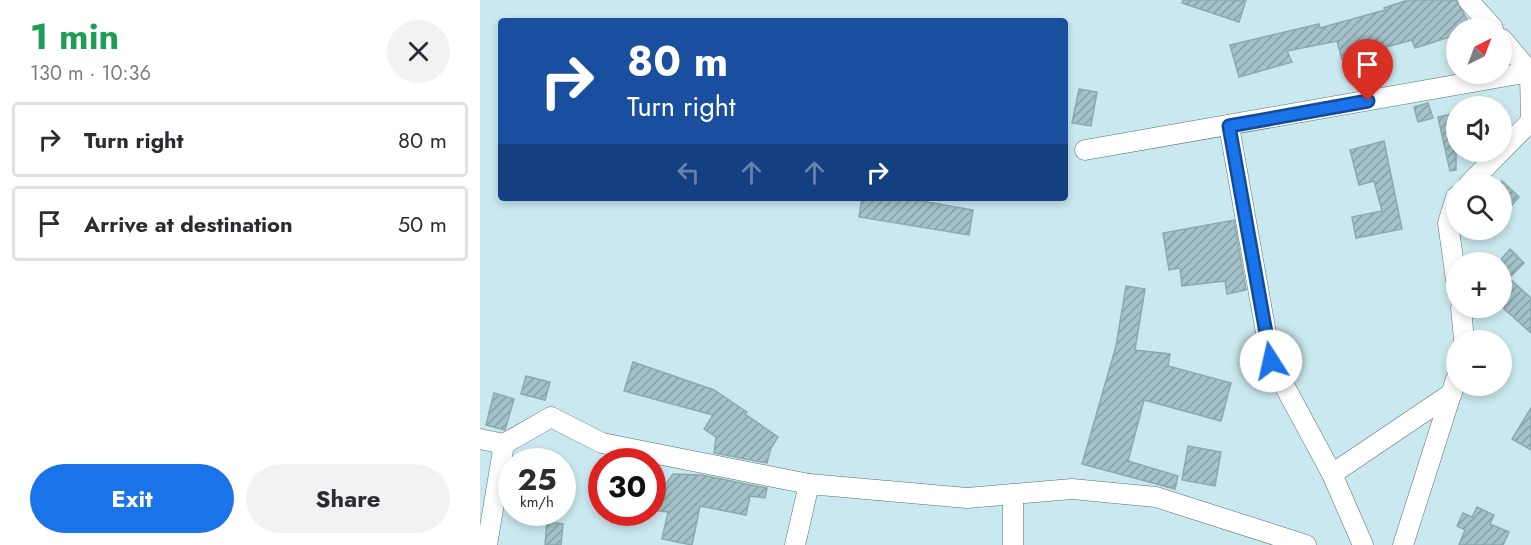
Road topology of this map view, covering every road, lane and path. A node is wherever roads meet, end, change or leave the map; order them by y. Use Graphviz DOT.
graph roads {
  1 [pos="1468,0"];
  2 [pos="1484,18"];
  3 [pos="1512,51"];
  4 [pos="1530,72"];
  5 [pos="1530,124"];
  6 [pos="1229,126"];
  7 [pos="1085,150"];
  8 [pos="1479,174"];
  9 [pos="1446,392"];
  10 [pos="1451,396"];
  11 [pos="480,439"];
  12 [pos="504,444"];
  13 [pos="1332,474"];
  14 [pos="808,484"];
  15 [pos="1013,496"];
  16 [pos="487,545"];
  17 [pos="795,545"];
  18 [pos="1013,545"];
  19 [pos="1305,545"];
  20 [pos="1363,545"];
  21 [pos="1403,545"];
  1 -- 2 [label="street"];
  3 -- 4 [label="street"];
  4 -- 5 [label="street"];
  4 -- 6 [label="street"];
  5 -- 8 [label="street"];
  6 -- 7 [label="street"];
  6 -- 13 [label="street"];
  9 -- 13 [label="street"];
  10 -- 21 [label="street"];
  11 -- 12 [label="street"];
  12 -- 14 [label="street"];
  12 -- 16 [label="street"];
  13 -- 20 [label="street"];
  14 -- 15 [label="street"];
  14 -- 17 [label="street"];
  15 -- 18 [label="street"];
  15 -- 19 [label="street"];
}
